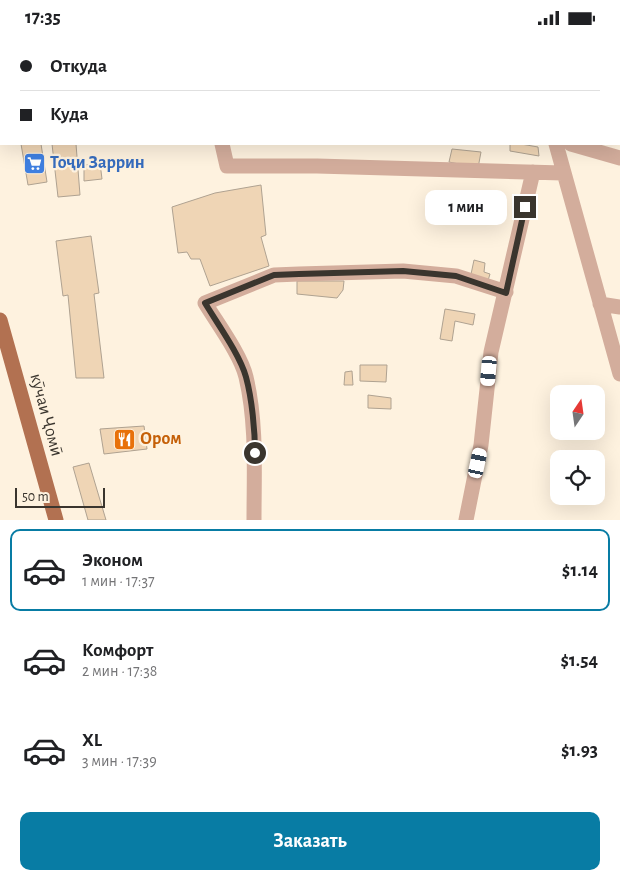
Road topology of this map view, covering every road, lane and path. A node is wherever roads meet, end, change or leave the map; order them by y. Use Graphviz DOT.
graph roads {
  1 [pos="222,145"];
  2 [pos="556,145"];
  3 [pos="574,145"];
  4 [pos="620,158"];
  5 [pos="533,172"];
  6 [pos="563,173"];
  7 [pos="506,293"];
  8 [pos="600,303"];
  9 [pos="620,307"];
  10 [pos="0,320"];
  11 [pos="620,374"];
  12 [pos="56,520"];
  13 [pos="254,520"];
  14 [pos="466,520"];
  1 -- 5 [label="street"];
  2 -- 6 [label="street"];
  3 -- 4 [label="street"];
  5 -- 6 [label="street"];
  5 -- 7 [label="street"];
  6 -- 8 [label="street"];
  7 -- 13 [label="street"];
  7 -- 14 [label="street"];
  8 -- 9 [label="street"];
  8 -- 11 [label="street"];
  10 -- 12 [label="main road, кӯчаи Ҷомӣ"];
}
